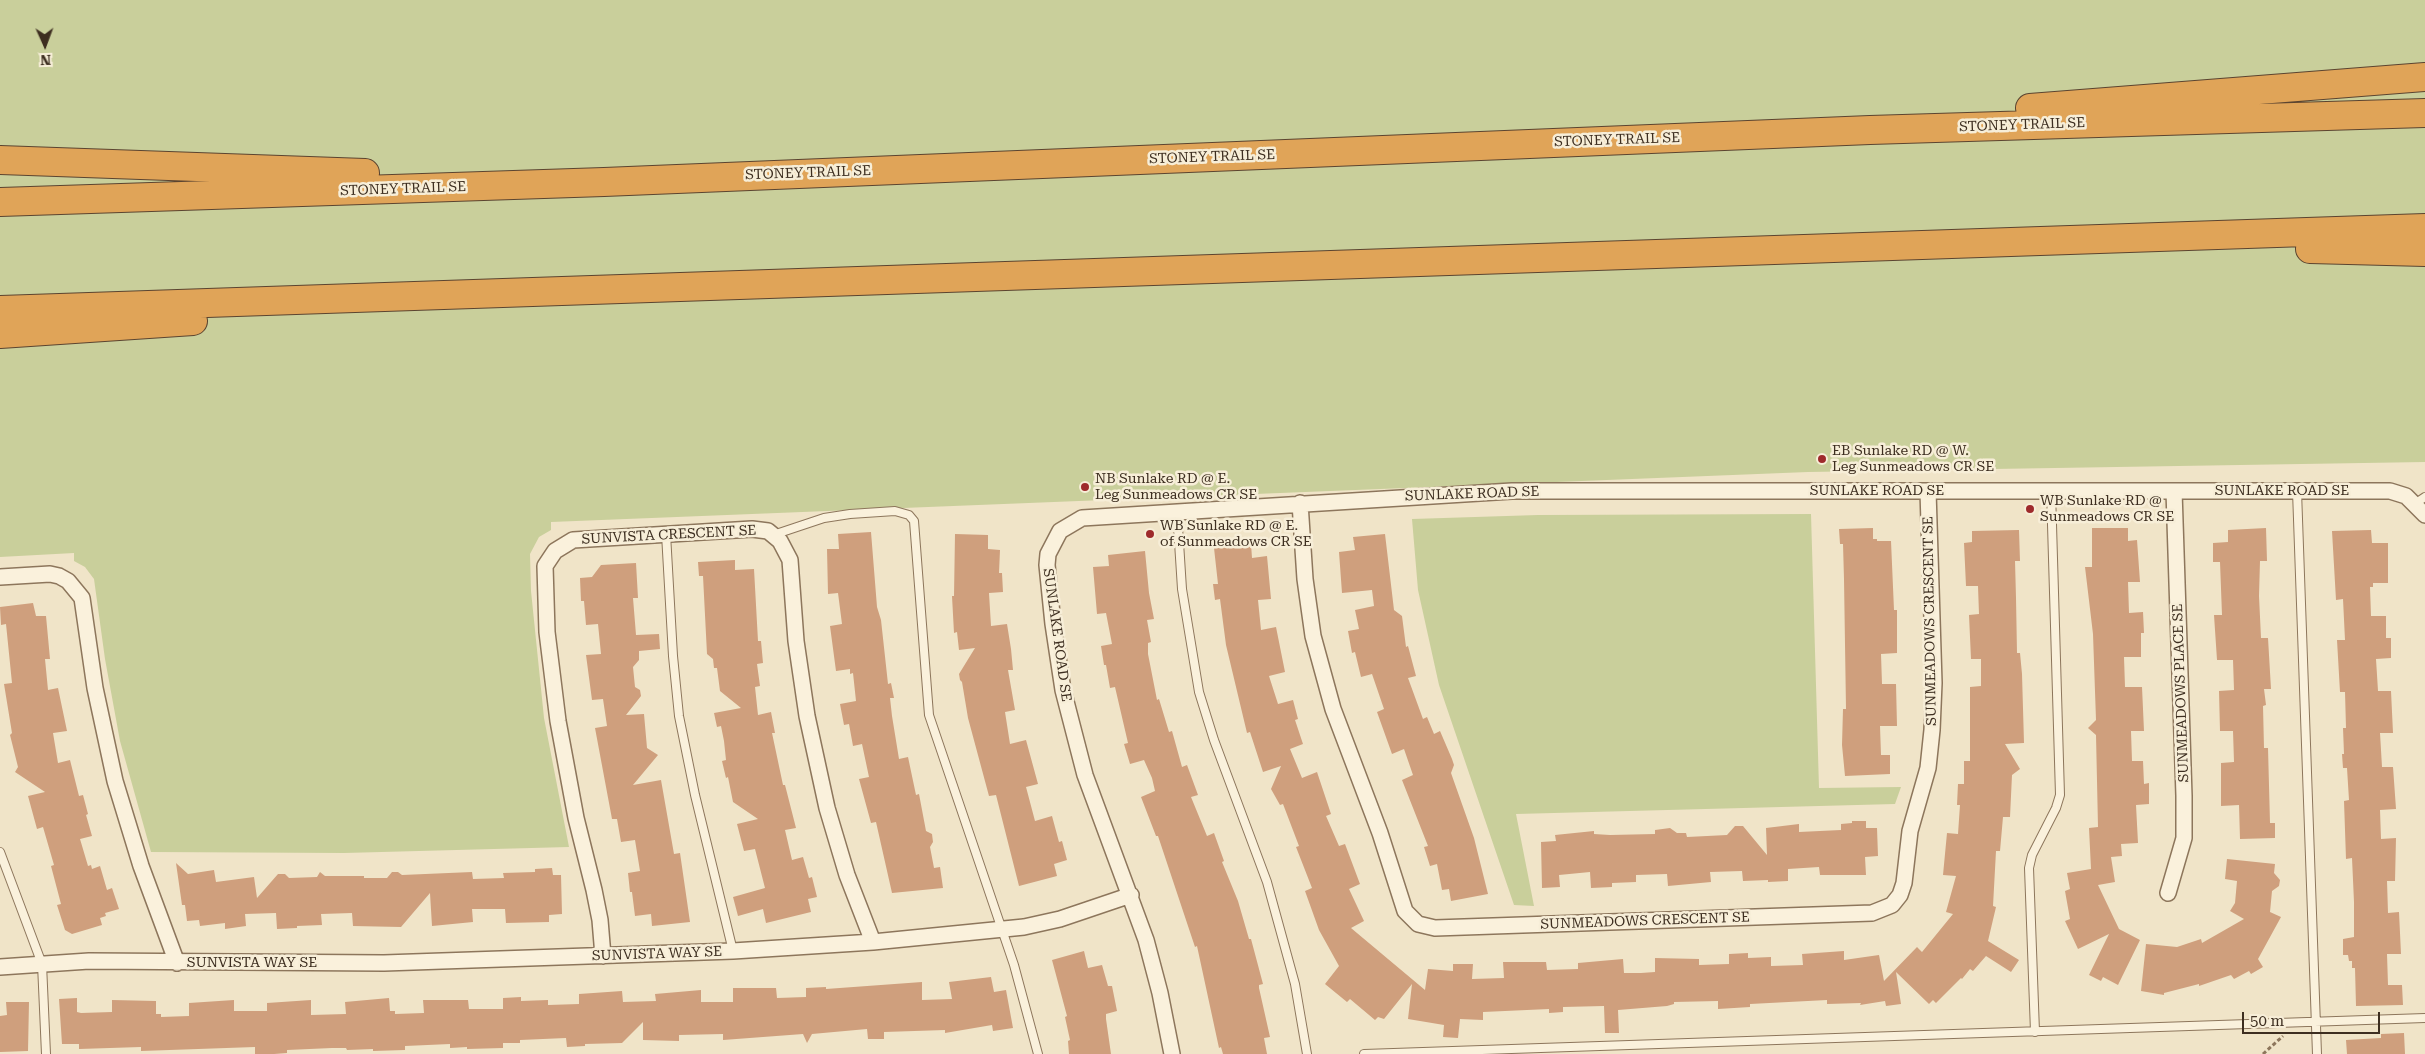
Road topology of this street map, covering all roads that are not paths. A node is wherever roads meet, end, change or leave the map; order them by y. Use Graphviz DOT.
graph roads {
  1 [pos="2425,77"];
  2 [pos="2425,113"];
  3 [pos="1870,130"];
  4 [pos="0,160"];
  5 [pos="604,182"];
  6 [pos="0,202"];
  7 [pos="2425,228"];
  8 [pos="2134,238"];
  9 [pos="2425,252"];
  10 [pos="745,283"];
  11 [pos="0,310"];
  12 [pos="0,334"];
  13 [pos="1928,491"];
  14 [pos="2051,491"];
  15 [pos="2174,491"];
  16 [pos="2297,491"];
  17 [pos="1300,503"];
  18 [pos="2422,505"];
  19 [pos="1177,511"];
  20 [pos="666,534"];
  21 [pos="773,536"];
  22 [pos="0,577"];
  23 [pos="0,852"];
  24 [pos="2168,892"];
  25 [pos="1131,895"];
  26 [pos="1002,930"];
  27 [pos="873,942"];
  28 [pos="733,951"];
  29 [pos="603,956"];
  30 [pos="177,963"];
  31 [pos="42,964"];
  32 [pos="0,967"];
  33 [pos="2425,1018"];
  34 [pos="2316,1022"];
  35 [pos="2035,1032"];
  36 [pos="46,1054"];
  37 [pos="1038,1054"];
  38 [pos="1172,1054"];
  39 [pos="1307,1054"];
  40 [pos="1364,1054"];
  41 [pos="2317,1054"];
  1 -- 3 [label="highway"];
  2 -- 3 [label="highway, STONEY TRAIL SE"];
  3 -- 5 [label="highway, STONEY TRAIL SE"];
  4 -- 5 [label="highway"];
  5 -- 6 [label="highway, STONEY TRAIL SE"];
  7 -- 8 [label="highway"];
  8 -- 9 [label="highway"];
  8 -- 10 [label="highway"];
  10 -- 11 [label="highway"];
  10 -- 12 [label="highway"];
  13 -- 14 [label="street, SUNLAKE ROAD SE"];
  13 -- 17 [label="street, SUNLAKE ROAD SE"];
  13 -- 17 [label="street, SUNMEADOWS CRESCENT SE"];
  14 -- 15 [label="street, SUNLAKE ROAD SE"];
  14 -- 35 [label="lane"];
  15 -- 16 [label="street, SUNLAKE ROAD SE"];
  15 -- 24 [label="street, SUNMEADOWS PLACE SE"];
  16 -- 18 [label="street, SUNLAKE ROAD SE"];
  16 -- 34 [label="lane"];
  17 -- 19 [label="street, SUNLAKE ROAD SE"];
  19 -- 25 [label="street, SUNLAKE ROAD SE"];
  19 -- 39 [label="lane"];
  20 -- 21 [label="street, SUNVISTA CRESCENT SE"];
  20 -- 28 [label="lane"];
  20 -- 29 [label="street, SUNVISTA CRESCENT SE"];
  21 -- 26 [label="lane"];
  21 -- 27 [label="street, SUNVISTA CRESCENT SE"];
  22 -- 30 [label="street, SUNVISTA WAY SE"];
  23 -- 31 [label="lane"];
  25 -- 26 [label="street, SUNVISTA WAY SE"];
  25 -- 38 [label="street, SUNLAKE ROAD SE"];
  26 -- 27 [label="street, SUNVISTA WAY SE"];
  26 -- 37 [label="lane"];
  27 -- 28 [label="street, SUNVISTA WAY SE"];
  28 -- 29 [label="street, SUNVISTA WAY SE"];
  29 -- 30 [label="street, SUNVISTA WAY SE"];
  30 -- 31 [label="street, SUNVISTA WAY SE"];
  31 -- 32 [label="street, SUNVISTA WAY SE"];
  31 -- 36 [label="lane"];
  33 -- 34 [label="lane"];
  34 -- 35 [label="lane"];
  34 -- 41 [label="lane"];
  35 -- 40 [label="lane"];
}
